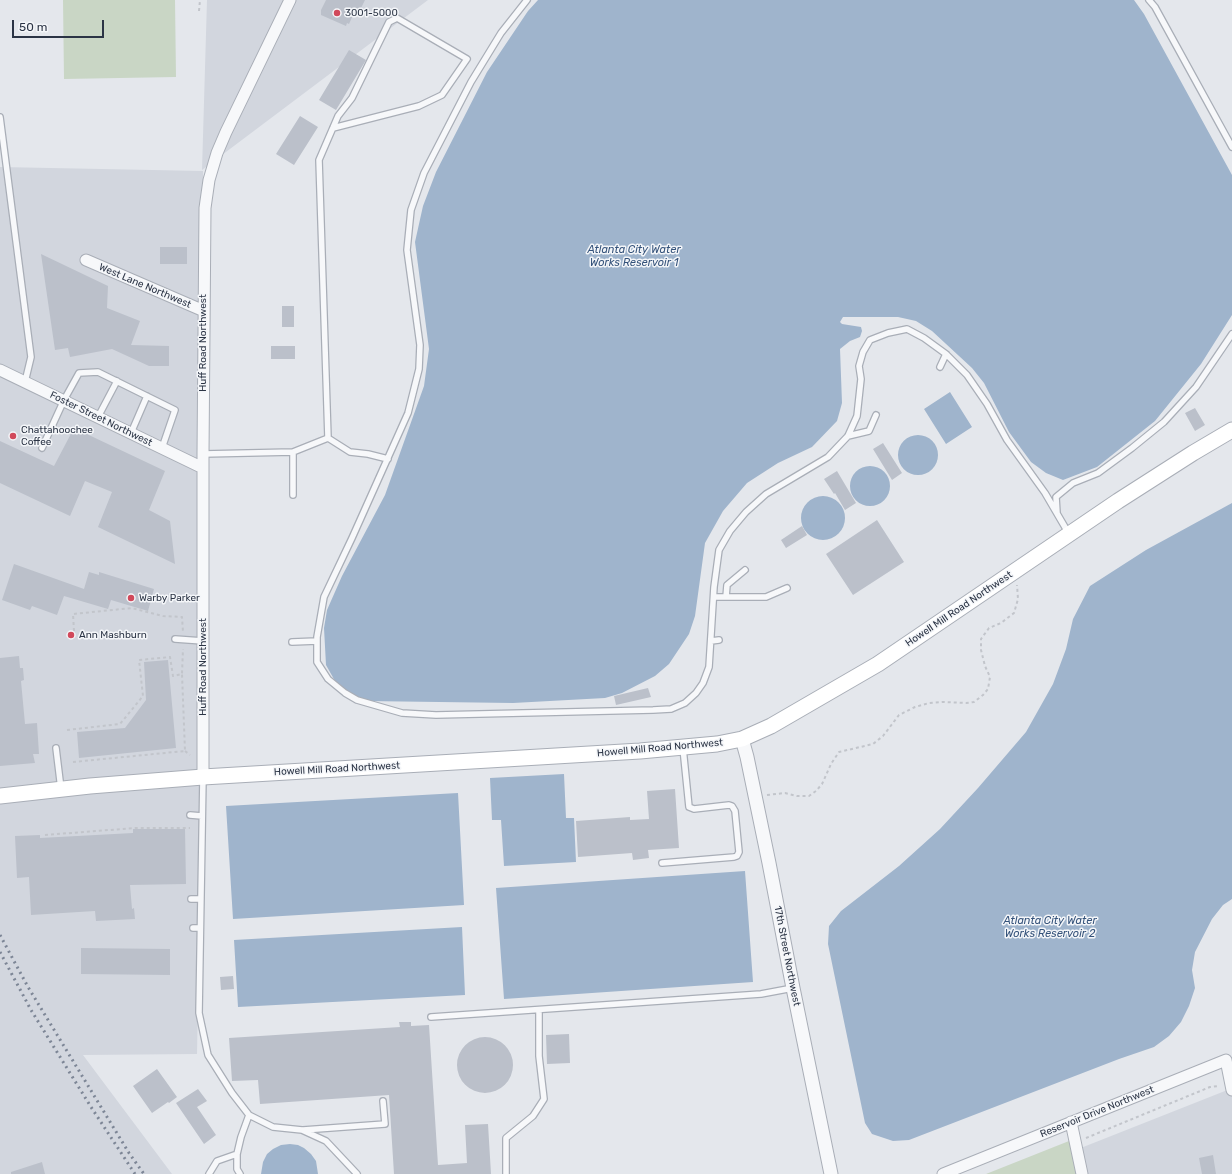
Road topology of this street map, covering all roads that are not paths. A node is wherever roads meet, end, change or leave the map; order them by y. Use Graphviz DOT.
graph roads {
  1 [pos="290,0"];
  2 [pos="527,0"];
  3 [pos="1149,0"];
  4 [pos="0,117"];
  5 [pos="333,128"];
  6 [pos="1232,147"];
  7 [pos="86,260"];
  8 [pos="204,311"];
  9 [pos="1232,334"];
  10 [pos="946,354"];
  11 [pos="940,368"];
  12 [pos="0,370"];
  13 [pos="117,381"];
  14 [pos="25,382"];
  15 [pos="147,396"];
  16 [pos="64,400"];
  17 [pos="876,415"];
  18 [pos="98,417"];
  19 [pos="1232,430"];
  20 [pos="131,433"];
  21 [pos="848,436"];
  22 [pos="328,438"];
  23 [pos="42,448"];
  24 [pos="162,448"];
  25 [pos="293,452"];
  26 [pos="203,454"];
  27 [pos="388,459"];
  28 [pos="203,468"];
  29 [pos="293,495"];
  30 [pos="1057,515"];
  31 [pos="1069,534"];
  32 [pos="745,570"];
  33 [pos="787,588"];
  34 [pos="714,597"];
  35 [pos="726,597"];
  36 [pos="175,639"];
  37 [pos="719,640"];
  38 [pos="203,641"];
  39 [pos="316,641"];
  40 [pos="711,641"];
  41 [pos="292,642"];
  42 [pos="742,739"];
  43 [pos="683,747"];
  44 [pos="56,748"];
  45 [pos="203,776"];
  46 [pos="62,789"];
  47 [pos="0,796"];
  48 [pos="190,815"];
  49 [pos="202,816"];
  50 [pos="662,863"];
  51 [pos="201,898"];
  52 [pos="191,899"];
  53 [pos="193,928"];
  54 [pos="200,928"];
  55 [pos="793,988"];
  56 [pos="539,1010"];
  57 [pos="431,1017"];
  58 [pos="1232,1088"];
  59 [pos="383,1101"];
  60 [pos="249,1115"];
  61 [pos="1071,1122"];
  62 [pos="302,1130"];
  63 [pos="238,1154"];
  64 [pos="209,1174"];
  65 [pos="240,1174"];
  66 [pos="357,1174"];
  67 [pos="506,1174"];
  68 [pos="832,1174"];
  69 [pos="943,1174"];
  70 [pos="1082,1174"];
  1 -- 8 [label="street, Huff Road Northwest"];
  2 -- 27 [label="lane"];
  3 -- 6 [label="lane"];
  4 -- 14 [label="lane"];
  5 -- 5 [label="lane"];
  5 -- 22 [label="lane"];
  7 -- 8 [label="street, West Lane Northwest"];
  8 -- 26 [label="street, Huff Road Northwest"];
  9 -- 30 [label="lane"];
  10 -- 11 [label="lane"];
  10 -- 21 [label="lane"];
  10 -- 30 [label="lane"];
  12 -- 14 [label="street, Foster Street Northwest"];
  13 -- 15 [label="lane"];
  13 -- 16 [label="lane"];
  13 -- 18 [label="lane"];
  14 -- 16 [label="street, Foster Street Northwest"];
  15 -- 20 [label="lane"];
  15 -- 24 [label="lane"];
  16 -- 18 [label="street, Foster Street Northwest"];
  16 -- 23 [label="lane"];
  17 -- 21 [label="lane"];
  18 -- 20 [label="street, Foster Street Northwest"];
  19 -- 31 [label="main road, Howell Mill Road Northwest"];
  20 -- 24 [label="street, Foster Street Northwest"];
  21 -- 34 [label="lane"];
  22 -- 25 [label="lane"];
  22 -- 27 [label="lane"];
  24 -- 28 [label="street, Foster Street Northwest"];
  25 -- 26 [label="lane"];
  25 -- 29 [label="lane"];
  26 -- 28 [label="street, Huff Road Northwest"];
  27 -- 39 [label="lane"];
  28 -- 38 [label="street, Huff Road Northwest"];
  30 -- 31 [label="lane"];
  31 -- 42 [label="main road, Howell Mill Road Northwest"];
  32 -- 35 [label="lane"];
  33 -- 35 [label="lane"];
  34 -- 35 [label="lane"];
  34 -- 40 [label="lane"];
  36 -- 38 [label="lane"];
  37 -- 40 [label="lane"];
  38 -- 45 [label="street, Huff Road Northwest"];
  39 -- 40 [label="lane"];
  39 -- 41 [label="lane"];
  42 -- 43 [label="main road, Howell Mill Road Northwest"];
  42 -- 55 [label="street, 17th Street Northwest"];
  43 -- 45 [label="main road, Howell Mill Road Northwest"];
  43 -- 50 [label="lane"];
  44 -- 46 [label="lane"];
  45 -- 46 [label="main road, Howell Mill Road Northwest"];
  45 -- 49 [label="lane, Huff Road Northwest"];
  46 -- 47 [label="main road, Howell Mill Road Northwest"];
  48 -- 49 [label="lane"];
  49 -- 51 [label="lane, Huff Road Northwest"];
  51 -- 52 [label="lane"];
  51 -- 54 [label="lane, Huff Road Northwest"];
  53 -- 54 [label="lane"];
  54 -- 60 [label="lane, Huff Road Northwest"];
  55 -- 56 [label="lane"];
  55 -- 68 [label="street, 17th Street Northwest"];
  56 -- 57 [label="lane"];
  56 -- 67 [label="lane"];
  58 -- 61 [label="street, Reservoir Drive Northwest"];
  59 -- 62 [label="lane"];
  60 -- 62 [label="lane, Huff Road Northwest"];
  60 -- 63 [label="lane"];
  61 -- 69 [label="street, Reservoir Drive Northwest"];
  61 -- 70 [label="street"];
  62 -- 66 [label="lane, Huff Road Northwest"];
  63 -- 64 [label="lane"];
  63 -- 65 [label="lane"];
}
